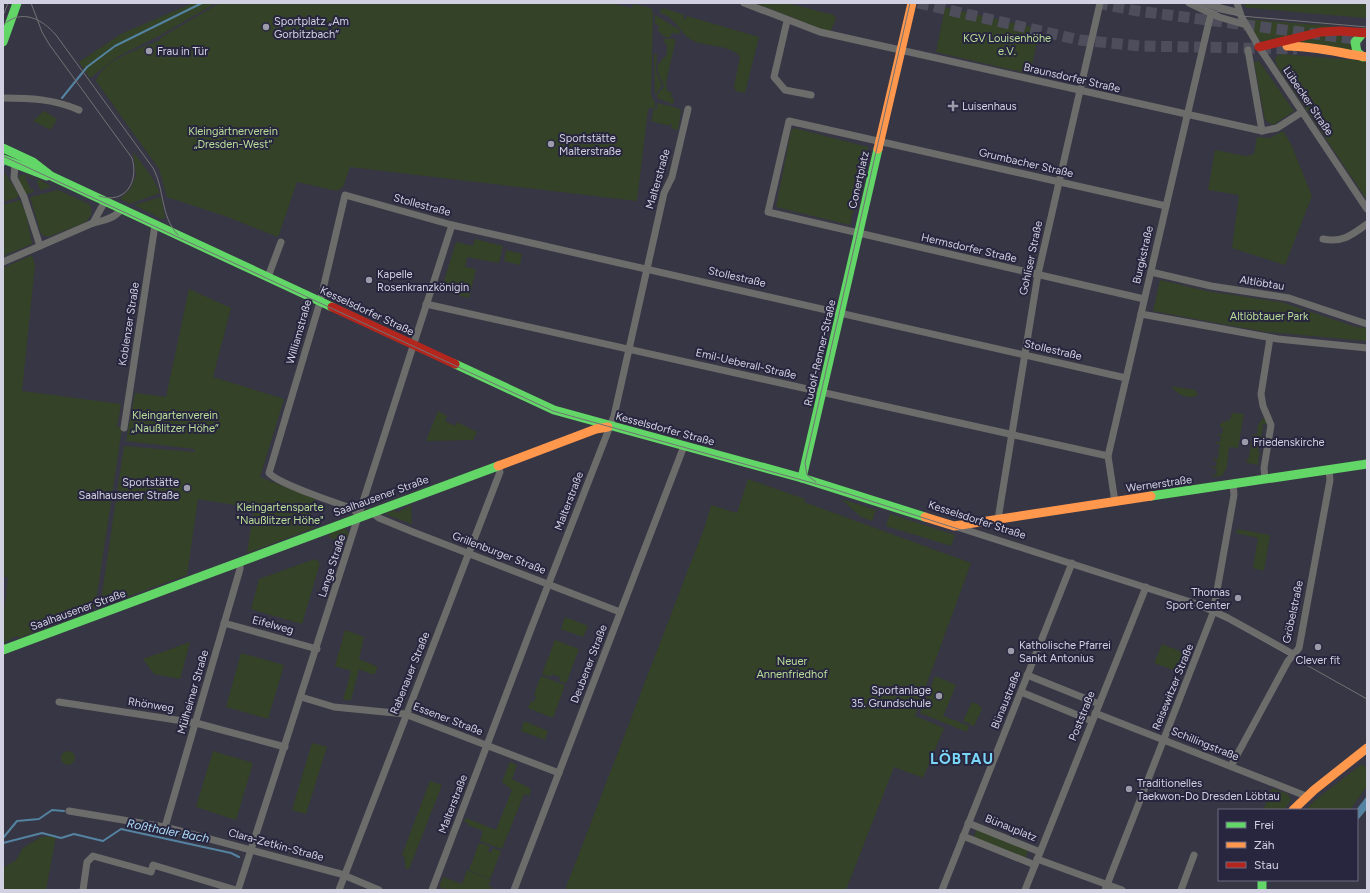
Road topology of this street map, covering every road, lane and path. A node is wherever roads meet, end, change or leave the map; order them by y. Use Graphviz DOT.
graph roads {
  1 [pos="17,3"];
  2 [pos="744,3"];
  3 [pos="912,3"];
  4 [pos="1100,3"];
  5 [pos="1189,3"];
  6 [pos="1202,3"];
  7 [pos="1226,3"];
  8 [pos="1237,3"];
  9 [pos="1212,10"];
  10 [pos="1240,12"];
  11 [pos="787,21"];
  12 [pos="1246,25"];
  13 [pos="1365,36"];
  14 [pos="3,42"];
  15 [pos="1248,50"];
  16 [pos="1261,50"];
  17 [pos="901,51"];
  18 [pos="1365,54"];
  19 [pos="1079,92"];
  20 [pos="811,95"];
  21 [pos="3,98"];
  22 [pos="688,109"];
  23 [pos="79,110"];
  24 [pos="1302,112"];
  25 [pos="1187,115"];
  26 [pos="1262,131"];
  27 [pos="880,142"];
  28 [pos="3,148"];
  29 [pos="3,158"];
  30 [pos="15,164"];
  31 [pos="51,176"];
  32 [pos="1059,182"];
  33 [pos="345,196"];
  34 [pos="104,201"];
  35 [pos="1166,206"];
  36 [pos="121,209"];
  37 [pos="1367,209"];
  38 [pos="93,223"];
  39 [pos="1367,224"];
  40 [pos="156,225"];
  41 [pos="452,225"];
  42 [pos="859,234"];
  43 [pos="1323,239"];
  44 [pos="282,242"];
  45 [pos="40,246"];
  46 [pos="3,262"];
  47 [pos="647,268"];
  48 [pos="1151,272"];
  49 [pos="1038,274"];
  50 [pos="268,277"];
  51 [pos="1144,299"];
  52 [pos="320,302"];
  53 [pos="426,304"];
  54 [pos="842,312"];
  55 [pos="1141,314"];
  56 [pos="1367,324"];
  57 [pos="1270,338"];
  58 [pos="413,346"];
  59 [pos="1367,348"];
  60 [pos="629,349"];
  61 [pos="1024,354"];
  62 [pos="1126,378"];
  63 [pos="823,393"];
  64 [pos="610,426"];
  65 [pos="124,428"];
  66 [pos="1011,435"];
  67 [pos="684,446"];
  68 [pos="1108,456"];
  69 [pos="1367,464"];
  70 [pos="498,465"];
  71 [pos="1329,470"];
  72 [pos="802,478"];
  73 [pos="1265,480"];
  74 [pos="1234,484"];
  75 [pos="1115,502"];
  76 [pos="371,512"];
  77 [pos="360,516"];
  78 [pos="998,519"];
  79 [pos="954,526"];
  80 [pos="470,553"];
  81 [pos="240,562"];
  82 [pos="1072,563"];
  83 [pos="548,584"];
  84 [pos="1146,587"];
  85 [pos="1214,611"];
  86 [pos="620,612"];
  87 [pos="224,623"];
  88 [pos="317,649"];
  89 [pos="3,650"];
  90 [pos="1293,654"];
  91 [pos="1027,676"];
  92 [pos="1021,692"];
  93 [pos="301,698"];
  94 [pos="59,702"];
  95 [pos="1099,704"];
  96 [pos="1095,713"];
  97 [pos="405,714"];
  98 [pos="1092,721"];
  99 [pos="196,723"];
  100 [pos="1164,740"];
  101 [pos="487,746"];
  102 [pos="285,747"];
  103 [pos="1367,748"];
  104 [pos="1231,766"];
  105 [pos="559,774"];
  106 [pos="1306,796"];
  107 [pos="1294,809"];
  108 [pos="69,811"];
  109 [pos="968,823"];
  110 [pos="165,827"];
  111 [pos="963,836"];
  112 [pos="252,850"];
  113 [pos="1194,855"];
  114 [pos="1038,859"];
  115 [pos="344,876"];
  116 [pos="1106,888"];
  117 [pos="82,890"];
  118 [pos="237,890"];
  119 [pos="339,890"];
  120 [pos="380,890"];
  121 [pos="432,890"];
  122 [pos="514,890"];
  123 [pos="942,890"];
  124 [pos="1025,890"];
  125 [pos="1122,890"];
  126 [pos="1181,890"];
  1 -- 14 [label="street"];
  2 -- 11 [label="street, Braunsdorfer Straße"];
  3 -- 17 [label="street"];
  4 -- 19 [label="street, Gohliser Straße"];
  5 -- 9 [label="street"];
  6 -- 9 [label="street"];
  7 -- 9 [label="street"];
  8 -- 10 [label="street, Lübecker Straße"];
  9 -- 10 [label="street"];
  9 -- 12 [label="street"];
  9 -- 25 [label="street, Burgkstraße"];
  10 -- 12 [label="street, Lübecker Straße"];
  11 -- 17 [label="street, Braunsdorfer Straße"];
  11 -- 20 [label="street"];
  12 -- 16 [label="street, Lübecker Straße"];
  13 -- 16 [label="street"];
  13 -- 18 [label="street"];
  15 -- 26 [label="street"];
  16 -- 18 [label="street"];
  16 -- 24 [label="street, Lübecker Straße"];
  17 -- 19 [label="street, Braunsdorfer Straße"];
  17 -- 27 [label="street"];
  19 -- 25 [label="street, Braunsdorfer Straße"];
  19 -- 32 [label="street, Gohliser Straße"];
  21 -- 23 [label="street"];
  22 -- 47 [label="street, Malterstraße"];
  24 -- 26 [label="street, Braunsdorfer Straße"];
  24 -- 37 [label="street, Lübecker Straße"];
  25 -- 26 [label="street, Braunsdorfer Straße"];
  25 -- 35 [label="street, Burgkstraße"];
  27 -- 32 [label="street, Grumbacher Straße"];
  27 -- 42 [label="street, Conertplatz"];
  27 -- 42 [label="street, Conertplatz"];
  28 -- 31 [label="street, Kesselsdorfer Straße"];
  29 -- 30 [label="street, Kesselsdorfer Straße"];
  30 -- 31 [label="street, Kesselsdorfer Straße"];
  30 -- 45 [label="street"];
  31 -- 34 [label="street, Kesselsdorfer Straße"];
  32 -- 35 [label="street, Grumbacher Straße"];
  32 -- 49 [label="street, Gohliser Straße"];
  33 -- 41 [label="street, Stollestraße"];
  33 -- 52 [label="street, Williamstraße"];
  34 -- 36 [label="street, Kesselsdorfer Straße"];
  34 -- 38 [label="street"];
  35 -- 48 [label="street, Burgkstraße"];
  36 -- 38 [label="street"];
  36 -- 40 [label="street, Kesselsdorfer Straße"];
  38 -- 45 [label="street"];
  39 -- 43 [label="street"];
  40 -- 50 [label="street, Kesselsdorfer Straße"];
  40 -- 65 [label="street, Koblenzer Straße"];
  41 -- 47 [label="street, Stollestraße"];
  41 -- 53 [label="street, Lange Straße"];
  42 -- 49 [label="street, Hermsdorfer Straße"];
  42 -- 54 [label="street, Rudolf-Renner-Straße"];
  44 -- 50 [label="street"];
  45 -- 46 [label="street"];
  47 -- 54 [label="street, Stollestraße"];
  47 -- 60 [label="street, Malterstraße"];
  48 -- 51 [label="street, Burgkstraße"];
  48 -- 56 [label="street, Altlöbtau"];
  49 -- 51 [label="street, Hermsdorfer Straße"];
  49 -- 61 [label="street, Gohliser Straße"];
  50 -- 52 [label="street, Kesselsdorfer Straße"];
  51 -- 55 [label="street, Burgkstraße"];
  52 -- 58 [label="street, Kesselsdorfer Straße"];
  52 -- 77 [label="street, Williamstraße"];
  53 -- 58 [label="street, Lange Straße"];
  53 -- 60 [label="street, Emil-Ueberall-Straße"];
  54 -- 61 [label="street, Stollestraße"];
  54 -- 63 [label="street, Rudolf-Renner-Straße"];
  55 -- 57 [label="street"];
  55 -- 62 [label="street, Burgkstraße"];
  57 -- 59 [label="street"];
  57 -- 73 [label="street"];
  58 -- 64 [label="street, Kesselsdorfer Straße"];
  58 -- 77 [label="street, Lange Straße"];
  60 -- 63 [label="street, Emil-Ueberall-Straße"];
  60 -- 64 [label="street, Malterstraße"];
  61 -- 62 [label="street, Stollestraße"];
  61 -- 66 [label="street, Gohliser Straße"];
  62 -- 68 [label="street, Burgkstraße"];
  63 -- 66 [label="street, Emil-Ueberall-Straße"];
  63 -- 72 [label="street, Rudolf-Renner-Straße"];
  64 -- 67 [label="street, Kesselsdorfer Straße"];
  64 -- 70 [label="street, Saalhausener Straße"];
  64 -- 83 [label="street, Malterstraße"];
  66 -- 68 [label="street, Emil-Ueberall-Straße"];
  66 -- 78 [label="street, Gohliser Straße"];
  67 -- 72 [label="street, Kesselsdorfer Straße"];
  67 -- 86 [label="street, Deubener Straße"];
  68 -- 75 [label="street, Burgkstraße"];
  69 -- 71 [label="street, Wernerstraße"];
  70 -- 76 [label="street, Saalhausener Straße"];
  70 -- 80 [label="street, Rabenauer Straße"];
  71 -- 73 [label="street, Wernerstraße"];
  71 -- 90 [label="street, Gröbelstraße"];
  72 -- 79 [label="street, Kesselsdorfer Straße"];
  73 -- 74 [label="street, Wernerstraße"];
  74 -- 75 [label="street, Wernerstraße"];
  74 -- 85 [label="street, Reisewitzer Straße"];
  75 -- 78 [label="street, Wernerstraße"];
  76 -- 77 [label="street, Saalhausener Straße"];
  76 -- 80 [label="street, Grillenburger Straße"];
  77 -- 81 [label="street, Saalhausener Straße"];
  77 -- 88 [label="street, Lange Straße"];
  78 -- 79 [label="street, Wernerstraße"];
  79 -- 82 [label="street, Kesselsdorfer Straße"];
  80 -- 83 [label="street, Grillenburger Straße"];
  80 -- 97 [label="street, Rabenauer Straße"];
  81 -- 87 [label="street, Mülheimer Straße"];
  81 -- 89 [label="street, Saalhausener Straße"];
  82 -- 84 [label="street, Kesselsdorfer Straße"];
  82 -- 91 [label="street, Bünaustraße"];
  83 -- 86 [label="street, Grillenburger Straße"];
  83 -- 101 [label="street, Malterstraße"];
  84 -- 85 [label="street, Kesselsdorfer Straße"];
  84 -- 95 [label="street, Poststraße"];
  85 -- 90 [label="street, Kesselsdorfer Straße"];
  85 -- 100 [label="street, Reisewitzer Straße"];
  86 -- 105 [label="street, Deubener Straße"];
  87 -- 88 [label="street, Eifelweg"];
  87 -- 99 [label="street, Mülheimer Straße"];
  88 -- 93 [label="street, Lange Straße"];
  90 -- 104 [label="street, Gröbelstraße"];
  91 -- 92 [label="street, Bünaustraße"];
  91 -- 95 [label="street"];
  92 -- 98 [label="street"];
  92 -- 109 [label="street, Bünaustraße"];
  93 -- 97 [label="street, Essener Straße"];
  93 -- 102 [label="street, Lange Straße"];
  94 -- 99 [label="street, Rhönweg"];
  95 -- 96 [label="street, Poststraße"];
  96 -- 98 [label="street, Poststraße"];
  96 -- 100 [label="street, Schillingstraße"];
  97 -- 101 [label="street, Essener Straße"];
  97 -- 115 [label="street, Rabenauer Straße"];
  98 -- 114 [label="street, Poststraße"];
  99 -- 102 [label="street, Rhönweg"];
  99 -- 110 [label="street, Mülheimer Straße"];
  100 -- 104 [label="street, Schillingstraße"];
  100 -- 116 [label="street, Reisewitzer Straße"];
  101 -- 105 [label="street, Essener Straße"];
  101 -- 121 [label="street, Malterstraße"];
  102 -- 112 [label="street, Lange Straße"];
  103 -- 106 [label="street"];
  104 -- 106 [label="street, Schillingstraße"];
  105 -- 122 [label="street, Deubener Straße"];
  106 -- 107 [label="street"];
  108 -- 110 [label="street, Clara-Zetkin-Straße"];
  109 -- 111 [label="street, Bünauplatz"];
  109 -- 114 [label="street, Bünauplatz"];
  110 -- 112 [label="street, Clara-Zetkin-Straße"];
  111 -- 114 [label="street"];
  111 -- 123 [label="street"];
  112 -- 115 [label="street, Clara-Zetkin-Straße"];
  112 -- 118 [label="street, Lange Straße"];
  113 -- 126 [label="street"];
  114 -- 116 [label="street"];
  114 -- 124 [label="street, Poststraße"];
  115 -- 119 [label="street, Rabenauer Straße"];
  115 -- 120 [label="street, Clara-Zetkin-Straße"];
  116 -- 125 [label="street"];
  117 -- 118 [label="street"];
}
